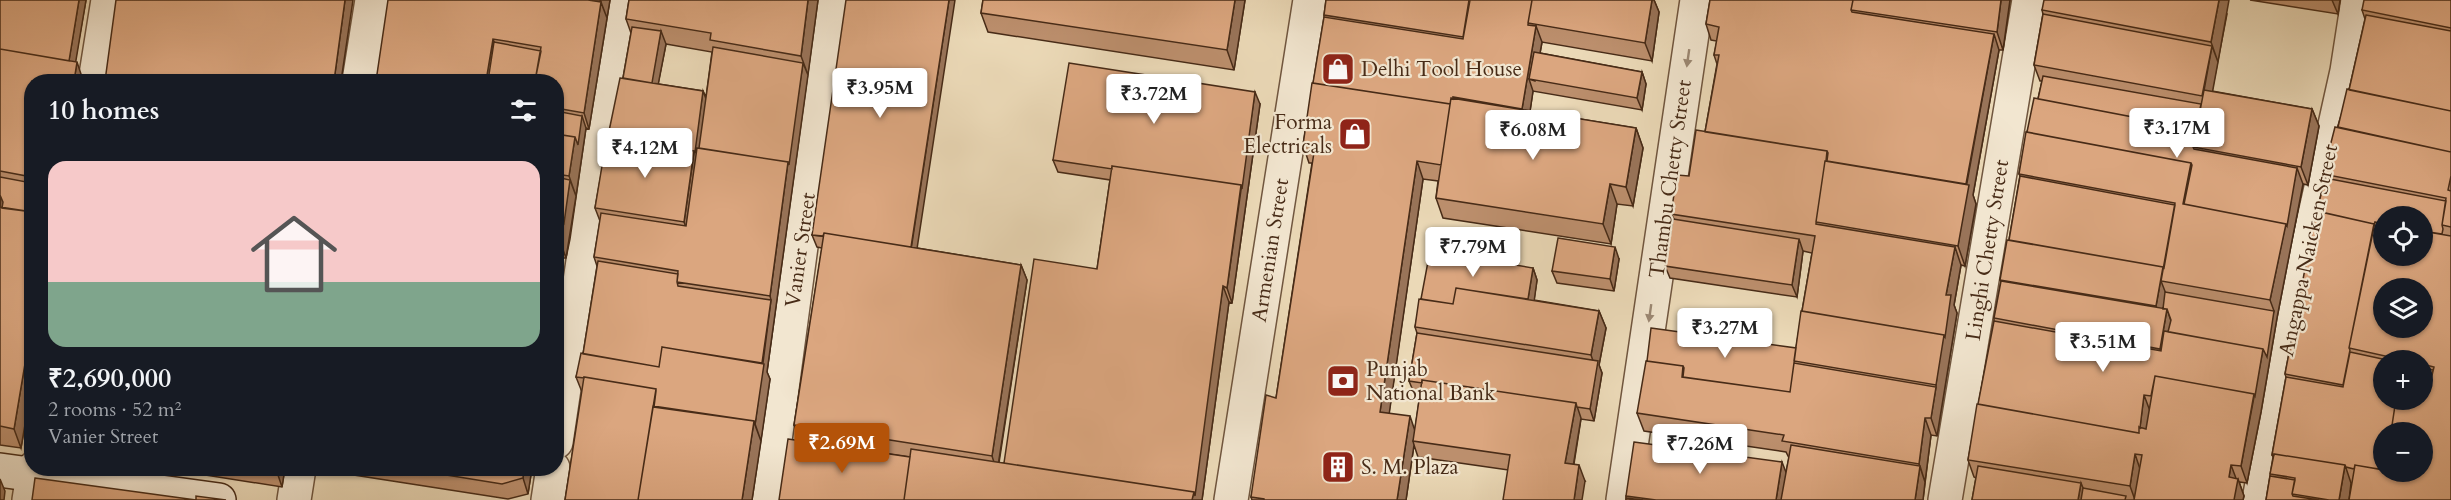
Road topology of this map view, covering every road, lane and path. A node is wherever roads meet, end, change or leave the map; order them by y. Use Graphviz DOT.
graph roads {
  1 [pos="108,0"];
  2 [pos="372,0"];
  3 [pos="622,0"];
  4 [pos="834,0"];
  5 [pos="1310,0"];
  6 [pos="1697,0"];
  7 [pos="2029,0"];
  8 [pos="2358,0"];
  9 [pos="96,74"];
  10 [pos="360,74"];
  11 [pos="564,388"];
  12 [pos="0,470"];
  13 [pos="298,476"];
  14 [pos="552,476"];
  15 [pos="32,481"];
  16 [pos="219,500"];
  17 [pos="294,500"];
  18 [pos="548,500"];
  19 [pos="766,500"];
  20 [pos="1231,500"];
  21 [pos="1623,500"];
  22 [pos="1945,500"];
  23 [pos="2259,500"];
  1 -- 9 [label="street"];
  2 -- 10 [label="street"];
  3 -- 11 [label="street"];
  4 -- 19 [label="street, Vanier Street"];
  5 -- 20 [label="street, Armenian Street"];
  6 -- 21 [label="street, Thambu Chetty Street, one-way"];
  7 -- 22 [label="street, Linghi Chetty Street"];
  8 -- 23 [label="street, Angappa Naicken Street"];
  12 -- 15 [label="street"];
  13 -- 17 [label="street"];
  14 -- 18 [label="street"];
  15 -- 16 [label="street"];
}
